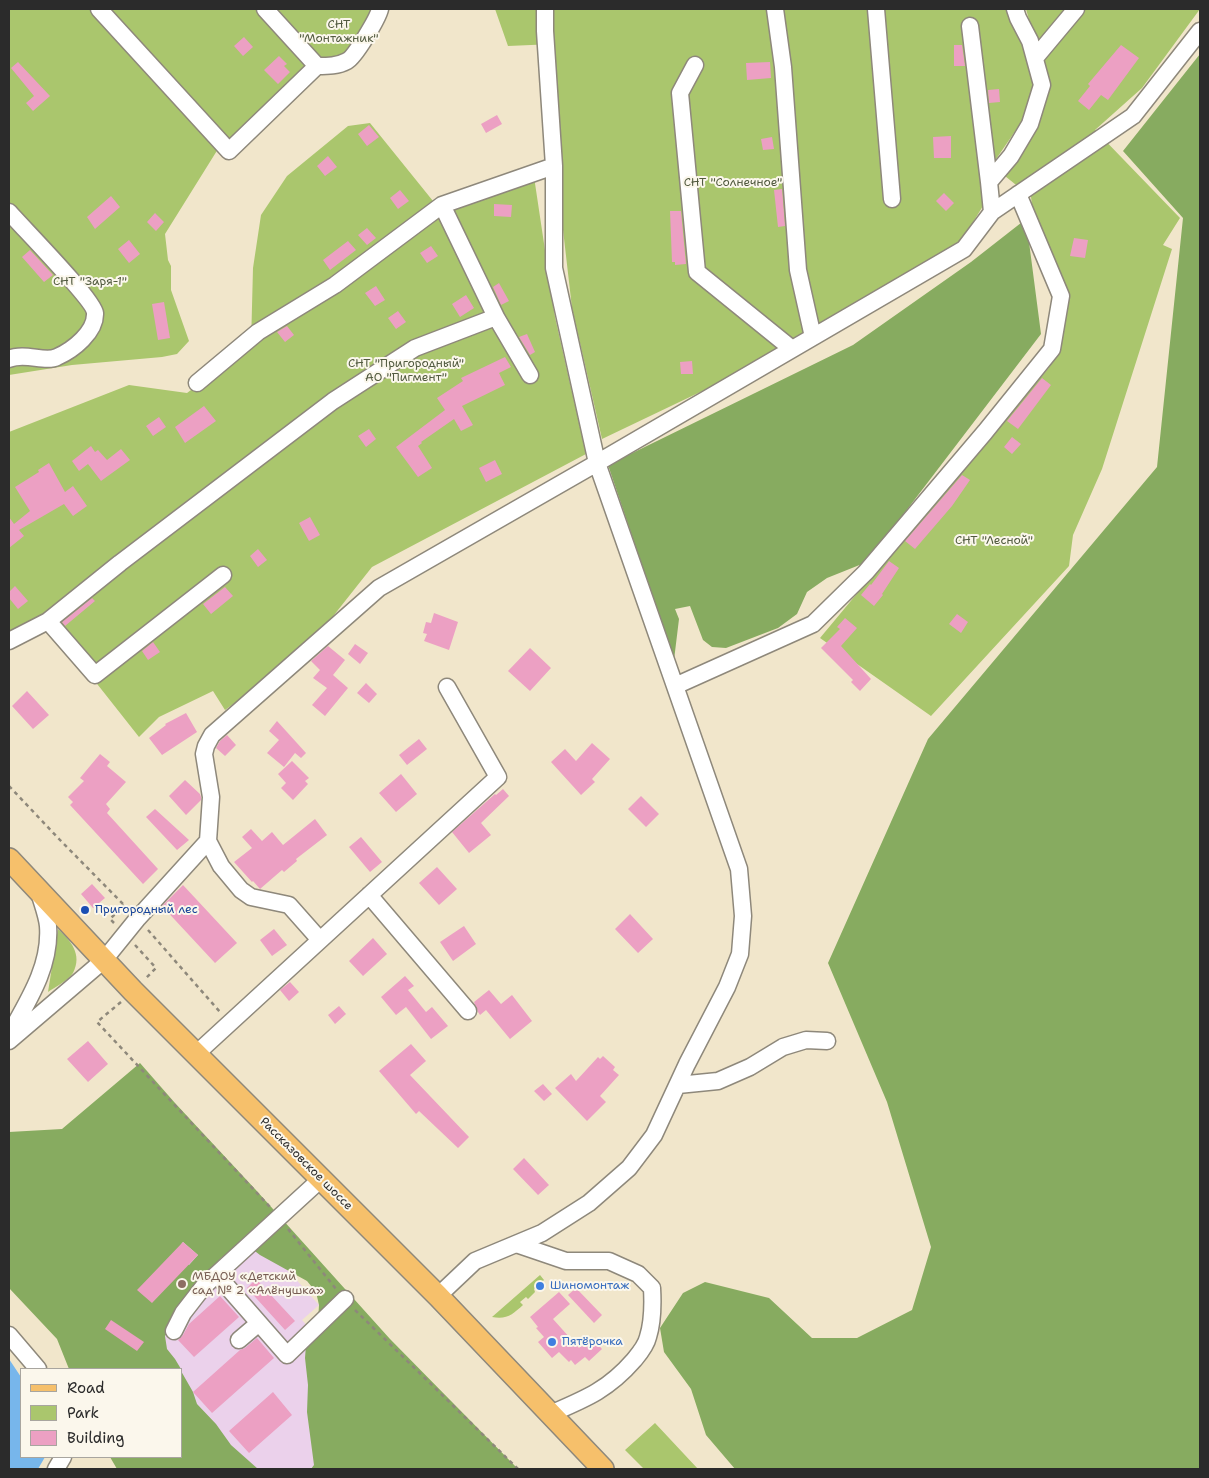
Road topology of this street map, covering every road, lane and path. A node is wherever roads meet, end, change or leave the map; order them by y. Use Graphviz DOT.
graph roads {
  1 [pos="99,9"];
  2 [pos="265,9"];
  3 [pos="380,9"];
  4 [pos="545,9"];
  5 [pos="775,9"];
  6 [pos="876,9"];
  7 [pos="1015,9"];
  8 [pos="1076,9"];
  9 [pos="970,26"];
  10 [pos="1200,32"];
  11 [pos="1035,58"];
  12 [pos="695,65"];
  13 [pos="317,66"];
  14 [pos="554,166"];
  15 [pos="989,182"];
  16 [pos="1018,194"];
  17 [pos="892,199"];
  18 [pos="442,205"];
  19 [pos="9,212"];
  20 [pos="992,212"];
  21 [pos="496,317"];
  22 [pos="813,337"];
  23 [pos="792,349"];
  24 [pos="12,354"];
  25 [pos="530,375"];
  26 [pos="197,383"];
  27 [pos="597,462"];
  28 [pos="223,575"];
  29 [pos="48,621"];
  30 [pos="9,641"];
  31 [pos="675,686"];
  32 [pos="447,687"];
  33 [pos="9,786"];
  34 [pos="208,841"];
  35 [pos="9,859"];
  36 [pos="40,892"];
  37 [pos="369,895"];
  38 [pos="124,905"];
  39 [pos="138,918"];
  40 [pos="126,935"];
  41 [pos="320,940"];
  42 [pos="104,960"];
  43 [pos="133,991"];
  44 [pos="468,1011"];
  45 [pos="229,1023"];
  46 [pos="9,1034"];
  47 [pos="9,1041"];
  48 [pos="827,1041"];
  49 [pos="196,1054"];
  50 [pos="678,1085"];
  51 [pos="321,1178"];
  52 [pos="279,1217"];
  53 [pos="516,1244"];
  54 [pos="217,1275"];
  55 [pos="438,1296"];
  56 [pos="345,1299"];
  57 [pos="259,1323"];
  58 [pos="174,1331"];
  59 [pos="9,1335"];
  60 [pos="239,1340"];
  61 [pos="37,1368"];
  62 [pos="550,1414"];
  63 [pos="62,1458"];
  64 [pos="56,1469"];
  65 [pos="518,1469"];
  66 [pos="602,1469"];
  1 -- 13 [label="street"];
  2 -- 13 [label="street"];
  3 -- 13 [label="street"];
  4 -- 14 [label="street"];
  5 -- 22 [label="street"];
  6 -- 17 [label="street"];
  7 -- 11 [label="street"];
  8 -- 11 [label="street"];
  9 -- 15 [label="street"];
  10 -- 16 [label="street"];
  11 -- 15 [label="street"];
  12 -- 23 [label="street"];
  14 -- 18 [label="street"];
  14 -- 27 [label="street"];
  15 -- 20 [label="street"];
  16 -- 20 [label="street"];
  16 -- 31 [label="street"];
  18 -- 21 [label="street"];
  18 -- 26 [label="street"];
  19 -- 24 [label="street"];
  20 -- 22 [label="street"];
  21 -- 25 [label="street"];
  21 -- 29 [label="street"];
  22 -- 23 [label="street"];
  23 -- 27 [label="street"];
  27 -- 31 [label="street"];
  27 -- 34 [label="street"];
  28 -- 29 [label="street"];
  29 -- 30 [label="street"];
  31 -- 50 [label="street"];
  32 -- 37 [label="street"];
  33 -- 38 [label="path"];
  34 -- 39 [label="street"];
  34 -- 41 [label="street"];
  35 -- 36 [label="main road, Рассказовское шоссе"];
  36 -- 42 [label="main road, Рассказовское шоссе"];
  36 -- 46 [label="street"];
  37 -- 41 [label="street"];
  37 -- 44 [label="street"];
  38 -- 39 [label="path"];
  38 -- 40 [label="path"];
  39 -- 40 [label="street"];
  39 -- 45 [label="path"];
  40 -- 42 [label="street"];
  40 -- 43 [label="path"];
  41 -- 45 [label="street"];
  42 -- 43 [label="main road, Рассказовское шоссе"];
  42 -- 47 [label="street"];
  43 -- 49 [label="main road, Рассказовское шоссе"];
  43 -- 52 [label="path"];
  45 -- 49 [label="street"];
  48 -- 50 [label="street"];
  49 -- 51 [label="main road, Рассказовское шоссе"];
  50 -- 53 [label="street"];
  51 -- 52 [label="street"];
  51 -- 55 [label="main road, Рассказовское шоссе"];
  52 -- 54 [label="street"];
  52 -- 56 [label="path"];
  53 -- 55 [label="street"];
  53 -- 62 [label="street"];
  54 -- 57 [label="street"];
  54 -- 58 [label="street"];
  55 -- 62 [label="main road, Рассказовское шоссе"];
  56 -- 57 [label="street"];
  56 -- 65 [label="path"];
  57 -- 60 [label="street"];
  59 -- 61 [label="street"];
  62 -- 66 [label="main road, Рассказовское шоссе"];
  63 -- 64 [label="street"];
}
